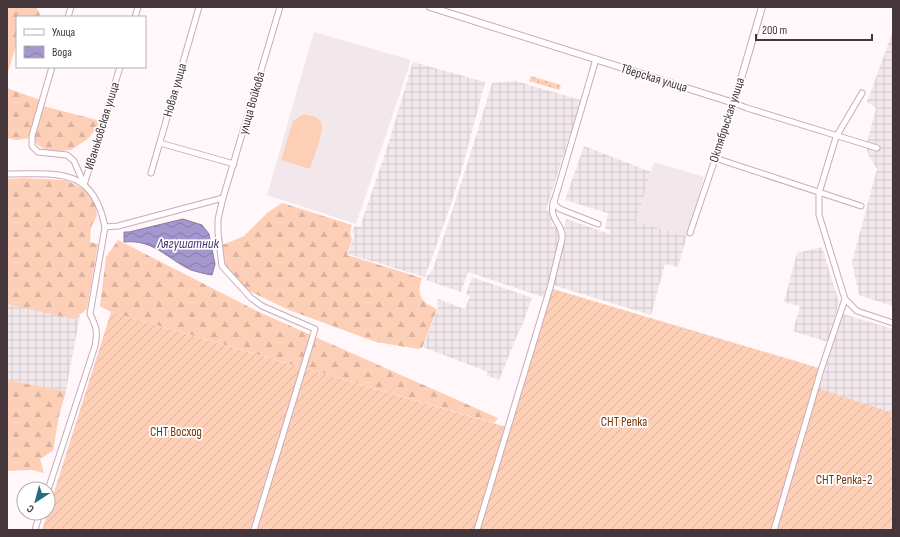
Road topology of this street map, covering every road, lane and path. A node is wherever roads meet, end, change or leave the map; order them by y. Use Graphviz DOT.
graph roads {
  1 [pos="199,7"];
  2 [pos="280,7"];
  3 [pos="430,7"];
  4 [pos="762,7"];
  5 [pos="596,60"];
  6 [pos="52,68"];
  7 [pos="120,68"];
  8 [pos="862,93"];
  9 [pos="734,103"];
  10 [pos="836,137"];
  11 [pos="160,143"];
  12 [pos="877,148"];
  13 [pos="715,158"];
  14 [pos="234,164"];
  15 [pos="151,173"];
  16 [pos="7,174"];
  17 [pos="84,185"];
  18 [pos="819,193"];
  19 [pos="223,198"];
  20 [pos="554,200"];
  21 [pos="860,206"];
  22 [pos="598,224"];
  23 [pos="105,227"];
  24 [pos="690,232"];
  25 [pos="845,299"];
  26 [pos="893,324"];
  27 [pos="51,481"];
  28 [pos="254,530"];
  29 [pos="477,530"];
  30 [pos="774,530"];
  1 -- 11 [label="street, Новая улица"];
  2 -- 14 [label="street, улица Войкова"];
  3 -- 5 [label="main road, Тверская улица"];
  4 -- 9 [label="main road, Октябрьская улица"];
  5 -- 9 [label="main road, Тверская улица"];
  5 -- 20 [label="street"];
  6 -- 17 [label="street"];
  7 -- 17 [label="street, Иваньковская улица"];
  8 -- 10 [label="street"];
  9 -- 10 [label="street, Тверская улица"];
  9 -- 13 [label="street, Октябрьская улица"];
  10 -- 12 [label="street, Тверская улица"];
  10 -- 18 [label="street"];
  11 -- 14 [label="street"];
  11 -- 15 [label="street, Новая улица"];
  13 -- 18 [label="street"];
  13 -- 24 [label="street, Октябрьская улица"];
  14 -- 19 [label="street, улица Войкова"];
  16 -- 17 [label="street"];
  17 -- 23 [label="street"];
  18 -- 21 [label="street"];
  18 -- 25 [label="street"];
  19 -- 23 [label="street"];
  19 -- 28 [label="street, улица Войкова"];
  20 -- 22 [label="street"];
  20 -- 29 [label="street"];
  23 -- 27 [label="street"];
  25 -- 26 [label="street"];
  25 -- 30 [label="street"];
}
